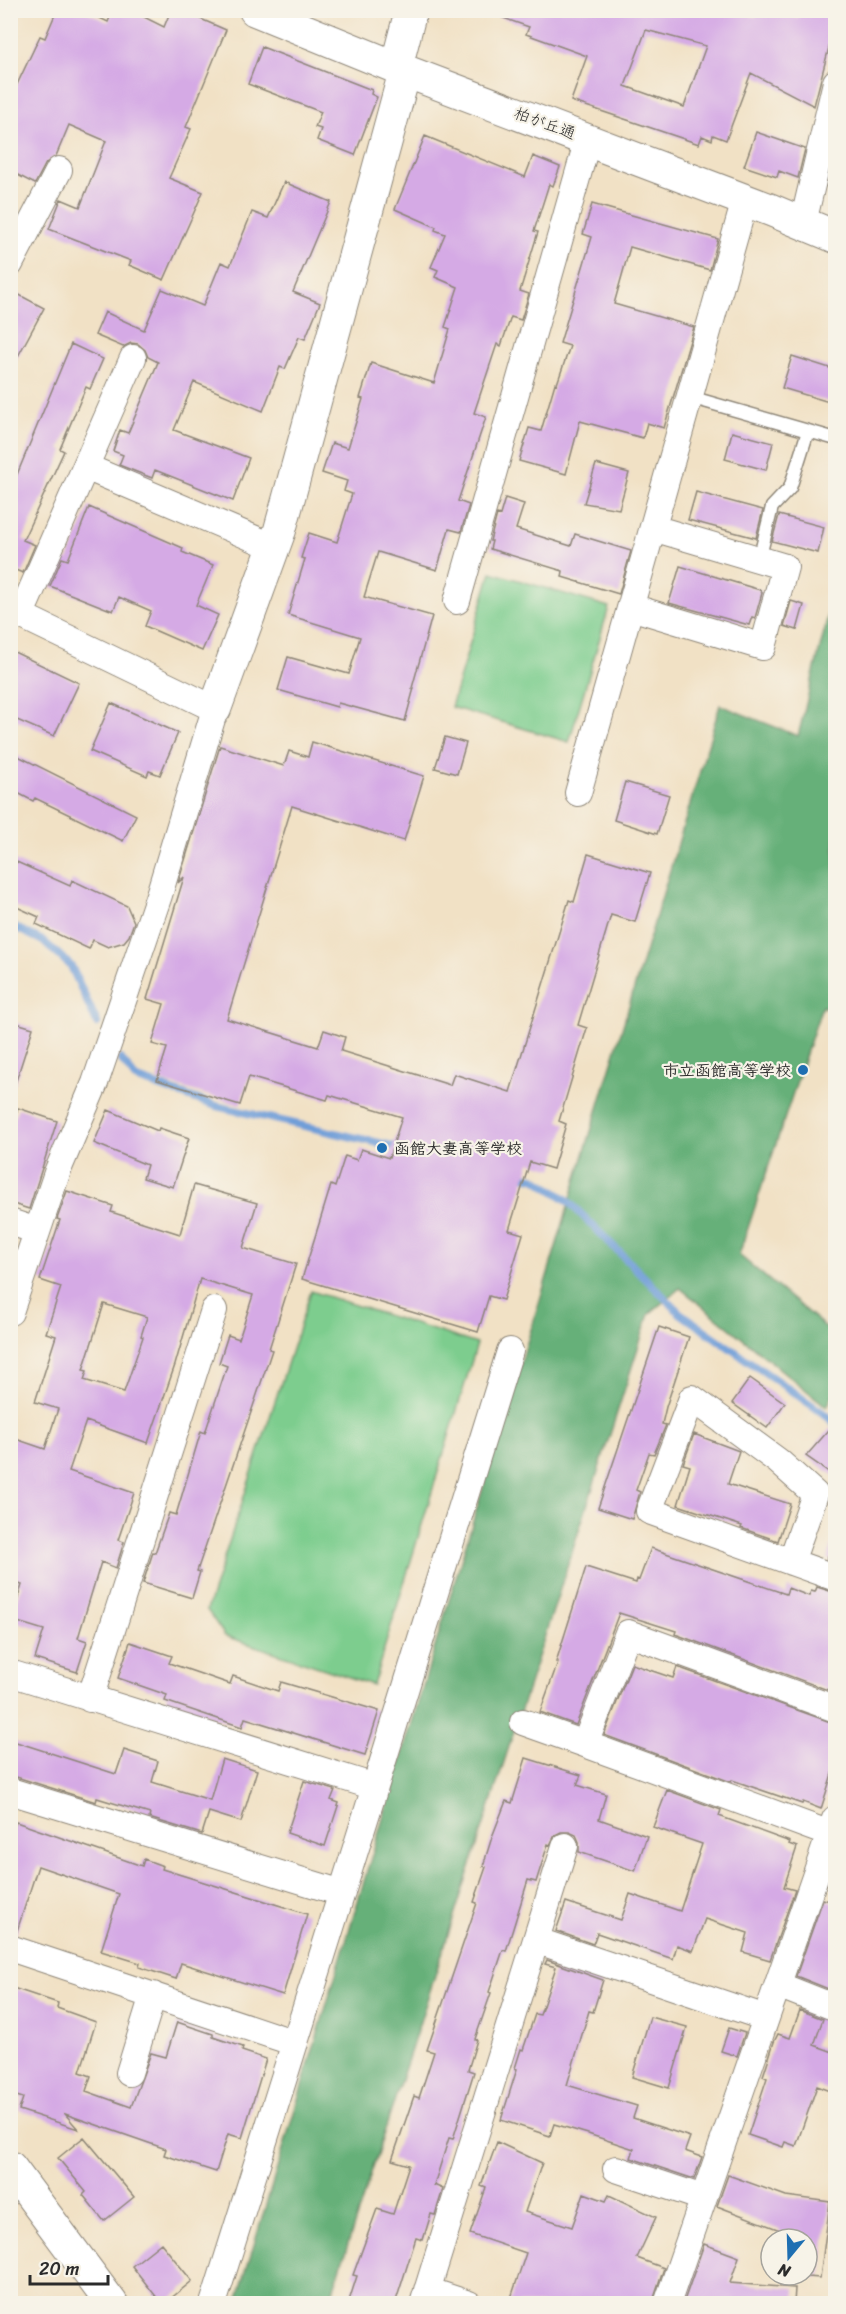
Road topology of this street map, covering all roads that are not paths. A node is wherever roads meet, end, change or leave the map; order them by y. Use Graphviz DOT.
graph roads {
  1 [pos="255,10"];
  2 [pos="411,10"];
  3 [pos="400,69"];
  4 [pos="836,82"];
  5 [pos="588,140"];
  6 [pos="59,170"];
  7 [pos="745,200"];
  8 [pos="802,223"];
  9 [pos="836,237"];
  10 [pos="10,264"];
  11 [pos="133,357"];
  12 [pos="690,397"];
  13 [pos="808,431"];
  14 [pos="836,439"];
  15 [pos="86,466"];
  16 [pos="653,528"];
  17 [pos="274,547"];
  18 [pos="759,560"];
  19 [pos="457,601"];
  20 [pos="631,606"];
  21 [pos="16,612"];
  22 [pos="215,710"];
  23 [pos="578,793"];
  24 [pos="10,1222"];
  25 [pos="38,1231"];
  26 [pos="214,1310"];
  27 [pos="10,1312"];
  28 [pos="510,1351"];
  29 [pos="791,1562"];
  30 [pos="836,1578"];
  31 [pos="10,1674"];
  32 [pos="90,1698"];
  33 [pos="836,1709"];
  34 [pos="523,1722"];
  35 [pos="585,1744"];
  36 [pos="375,1787"];
  37 [pos="10,1791"];
  38 [pos="831,1841"];
  39 [pos="565,1846"];
  40 [pos="342,1893"];
  41 [pos="538,1941"];
  42 [pos="10,1948"];
  43 [pos="778,1985"];
  44 [pos="153,1995"];
  45 [pos="836,2008"];
  46 [pos="766,2018"];
  47 [pos="296,2043"];
  48 [pos="129,2073"];
  49 [pos="10,2167"];
  50 [pos="616,2169"];
  51 [pos="703,2198"];
  52 [pos="425,2296"];
  53 [pos="112,2304"];
  54 [pos="213,2304"];
  55 [pos="469,2304"];
  56 [pos="667,2304"];
  1 -- 3 [label="street, 柏が丘通"];
  2 -- 3 [label="street"];
  3 -- 5 [label="street, 柏が丘通"];
  3 -- 17 [label="street"];
  4 -- 8 [label="street"];
  5 -- 7 [label="street, 柏が丘通"];
  5 -- 19 [label="street"];
  6 -- 10 [label="street"];
  7 -- 8 [label="street, 柏が丘通"];
  7 -- 12 [label="street"];
  8 -- 9 [label="street, 柏が丘通"];
  11 -- 15 [label="street"];
  12 -- 13 [label="lane"];
  12 -- 16 [label="street"];
  13 -- 14 [label="lane"];
  13 -- 18 [label="lane"];
  15 -- 17 [label="street"];
  15 -- 21 [label="street"];
  16 -- 18 [label="street"];
  16 -- 20 [label="street"];
  17 -- 22 [label="street"];
  18 -- 20 [label="street"];
  20 -- 23 [label="street"];
  21 -- 22 [label="street"];
  22 -- 25 [label="street"];
  24 -- 25 [label="street"];
  25 -- 27 [label="street"];
  26 -- 32 [label="street"];
  28 -- 36 [label="street"];
  29 -- 29 [label="street"];
  29 -- 30 [label="street"];
  31 -- 32 [label="street"];
  32 -- 36 [label="street"];
  33 -- 35 [label="street"];
  34 -- 35 [label="street"];
  35 -- 38 [label="street"];
  36 -- 40 [label="street"];
  37 -- 40 [label="street"];
  38 -- 43 [label="street"];
  39 -- 41 [label="street"];
  40 -- 47 [label="street"];
  41 -- 46 [label="street"];
  41 -- 52 [label="street"];
  42 -- 44 [label="street"];
  43 -- 45 [label="street"];
  43 -- 46 [label="street"];
  44 -- 47 [label="street"];
  44 -- 48 [label="street"];
  46 -- 51 [label="street"];
  47 -- 54 [label="street"];
  49 -- 53 [label="street"];
  50 -- 51 [label="street"];
  51 -- 56 [label="street"];
  52 -- 55 [label="street"];
}
